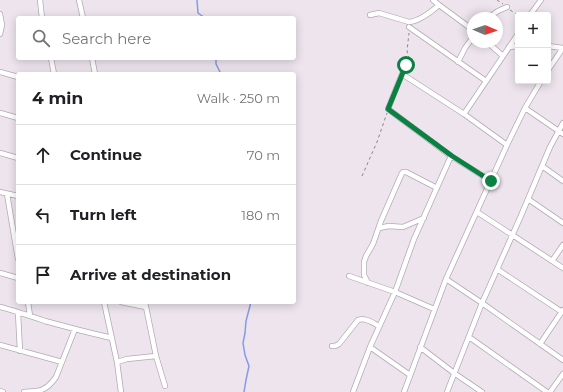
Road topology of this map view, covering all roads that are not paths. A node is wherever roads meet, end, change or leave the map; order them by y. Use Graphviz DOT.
graph roads {
  1 [pos="40,0"];
  2 [pos="79,0"];
  3 [pos="433,0"];
  4 [pos="541,0"];
  5 [pos="439,5"];
  6 [pos="507,7"];
  7 [pos="497,12"];
  8 [pos="532,12"];
  9 [pos="0,14"];
  10 [pos="370,15"];
  11 [pos="42,16"];
  12 [pos="82,16"];
  13 [pos="467,26"];
  14 [pos="409,27"];
  15 [pos="0,34"];
  16 [pos="515,38"];
  17 [pos="467,45"];
  18 [pos="515,46"];
  19 [pos="551,46"];
  20 [pos="509,47"];
  21 [pos="494,48"];
  22 [pos="563,48"];
  23 [pos="503,56"];
  24 [pos="51,60"];
  25 [pos="92,60"];
  26 [pos="458,62"];
  27 [pos="551,66"];
  28 [pos="0,72"];
  29 [pos="54,72"];
  30 [pos="95,72"];
  31 [pos="16,76"];
  32 [pos="486,81"];
  33 [pos="539,84"];
  34 [pos="525,108"];
  35 [pos="0,113"];
  36 [pos="464,114"];
  37 [pos="16,117"];
  38 [pos="563,123"];
  39 [pos="558,130"];
  40 [pos="563,134"];
  41 [pos="507,145"];
  42 [pos="0,153"];
  43 [pos="452,156"];
  44 [pos="16,157"];
  45 [pos="542,166"];
  46 [pos="491,181"];
  47 [pos="563,181"];
  48 [pos="437,188"];
  49 [pos="0,192"];
  50 [pos="7,194"];
  51 [pos="16,196"];
  52 [pos="528,199"];
  53 [pos="477,212"];
  54 [pos="424,218"];
  55 [pos="563,223"];
  56 [pos="379,228"];
  57 [pos="513,235"];
  58 [pos="563,246"];
  59 [pos="16,247"];
  60 [pos="552,261"];
  61 [pos="563,268"];
  62 [pos="497,269"];
  63 [pos="0,273"];
  64 [pos="349,276"];
  65 [pos="16,277"];
  66 [pos="446,279"];
  67 [pos="368,283"];
  68 [pos="395,292"];
  69 [pos="482,303"];
  70 [pos="28,304"];
  71 [pos="104,304"];
  72 [pos="145,305"];
  73 [pos="0,307"];
  74 [pos="434,309"];
  75 [pos="562,311"];
  76 [pos="18,312"];
  77 [pos="30,316"];
  78 [pos="379,326"];
  79 [pos="75,328"];
  80 [pos="469,337"];
  81 [pos="112,338"];
  82 [pos="540,344"];
  83 [pos="0,346"];
  84 [pos="332,346"];
  85 [pos="370,347"];
  86 [pos="420,347"];
  87 [pos="20,351"];
  88 [pos="156,356"];
  89 [pos="563,360"];
  90 [pos="62,362"];
  91 [pos="117,362"];
  92 [pos="454,373"];
  93 [pos="563,374"];
  94 [pos="410,375"];
  95 [pos="165,386"];
  96 [pos="0,391"];
  97 [pos="3,392"];
  98 [pos="24,392"];
  99 [pos="121,392"];
  100 [pos="353,392"];
  101 [pos="404,392"];
  102 [pos="447,392"];
  103 [pos="482,392"];
  104 [pos="547,392"];
  105 [pos="550,392"];
  1 -- 11 [label="street"];
  2 -- 12 [label="street"];
  3 -- 5 [label="street"];
  4 -- 8 [label="street"];
  5 -- 10 [label="street"];
  5 -- 13 [label="street"];
  6 -- 7 [label="street"];
  9 -- 15 [label="street"];
  14 -- 26 [label="street"];
  16 -- 20 [label="street"];
  17 -- 26 [label="street"];
  18 -- 20 [label="street"];
  19 -- 22 [label="street"];
  20 -- 23 [label="street"];
  21 -- 23 [label="street"];
  22 -- 27 [label="street"];
  23 -- 32 [label="street"];
  24 -- 29 [label="street"];
  25 -- 30 [label="street"];
  26 -- 32 [label="street"];
  28 -- 31 [label="street"];
  32 -- 36 [label="street"];
  33 -- 34 [label="street"];
  34 -- 39 [label="street"];
  34 -- 41 [label="street"];
  35 -- 37 [label="street"];
  36 -- 41 [label="street"];
  36 -- 43 [label="street"];
  38 -- 39 [label="street"];
  39 -- 40 [label="street"];
  39 -- 45 [label="street"];
  41 -- 46 [label="street"];
  42 -- 44 [label="street"];
  43 -- 46 [label="street"];
  43 -- 48 [label="street"];
  45 -- 47 [label="street"];
  45 -- 52 [label="street"];
  46 -- 53 [label="street"];
  48 -- 54 [label="street"];
  48 -- 56 [label="street"];
  49 -- 50 [label="street"];
  50 -- 51 [label="street"];
  50 -- 59 [label="street"];
  52 -- 55 [label="street"];
  52 -- 57 [label="street"];
  53 -- 57 [label="street"];
  53 -- 66 [label="street"];
  54 -- 56 [label="street"];
  54 -- 68 [label="street"];
  56 -- 67 [label="street"];
  57 -- 60 [label="street"];
  57 -- 62 [label="street"];
  58 -- 60 [label="street"];
  60 -- 61 [label="street"];
  62 -- 69 [label="street"];
  62 -- 75 [label="street"];
  63 -- 65 [label="street"];
  64 -- 67 [label="street"];
  66 -- 69 [label="street"];
  66 -- 74 [label="street"];
  67 -- 68 [label="street"];
  68 -- 74 [label="street"];
  68 -- 78 [label="street"];
  69 -- 80 [label="street"];
  69 -- 82 [label="street"];
  70 -- 77 [label="street"];
  71 -- 81 [label="street"];
  72 -- 88 [label="street"];
  73 -- 76 [label="street"];
  74 -- 86 [label="street"];
  75 -- 82 [label="street"];
  76 -- 77 [label="street"];
  76 -- 87 [label="street"];
  77 -- 79 [label="street"];
  78 -- 84 [label="street"];
  78 -- 85 [label="street"];
  79 -- 81 [label="street"];
  79 -- 90 [label="street"];
  80 -- 92 [label="street"];
  80 -- 104 [label="street"];
  81 -- 91 [label="street"];
  82 -- 89 [label="street"];
  83 -- 87 [label="street"];
  85 -- 94 [label="street"];
  85 -- 100 [label="street"];
  86 -- 92 [label="street"];
  86 -- 94 [label="street"];
  87 -- 90 [label="street"];
  88 -- 91 [label="street"];
  88 -- 95 [label="street"];
  90 -- 98 [label="street"];
  91 -- 99 [label="street"];
  92 -- 102 [label="street"];
  92 -- 103 [label="street"];
  93 -- 105 [label="street"];
  94 -- 101 [label="street"];
  96 -- 97 [label="street"];
}
